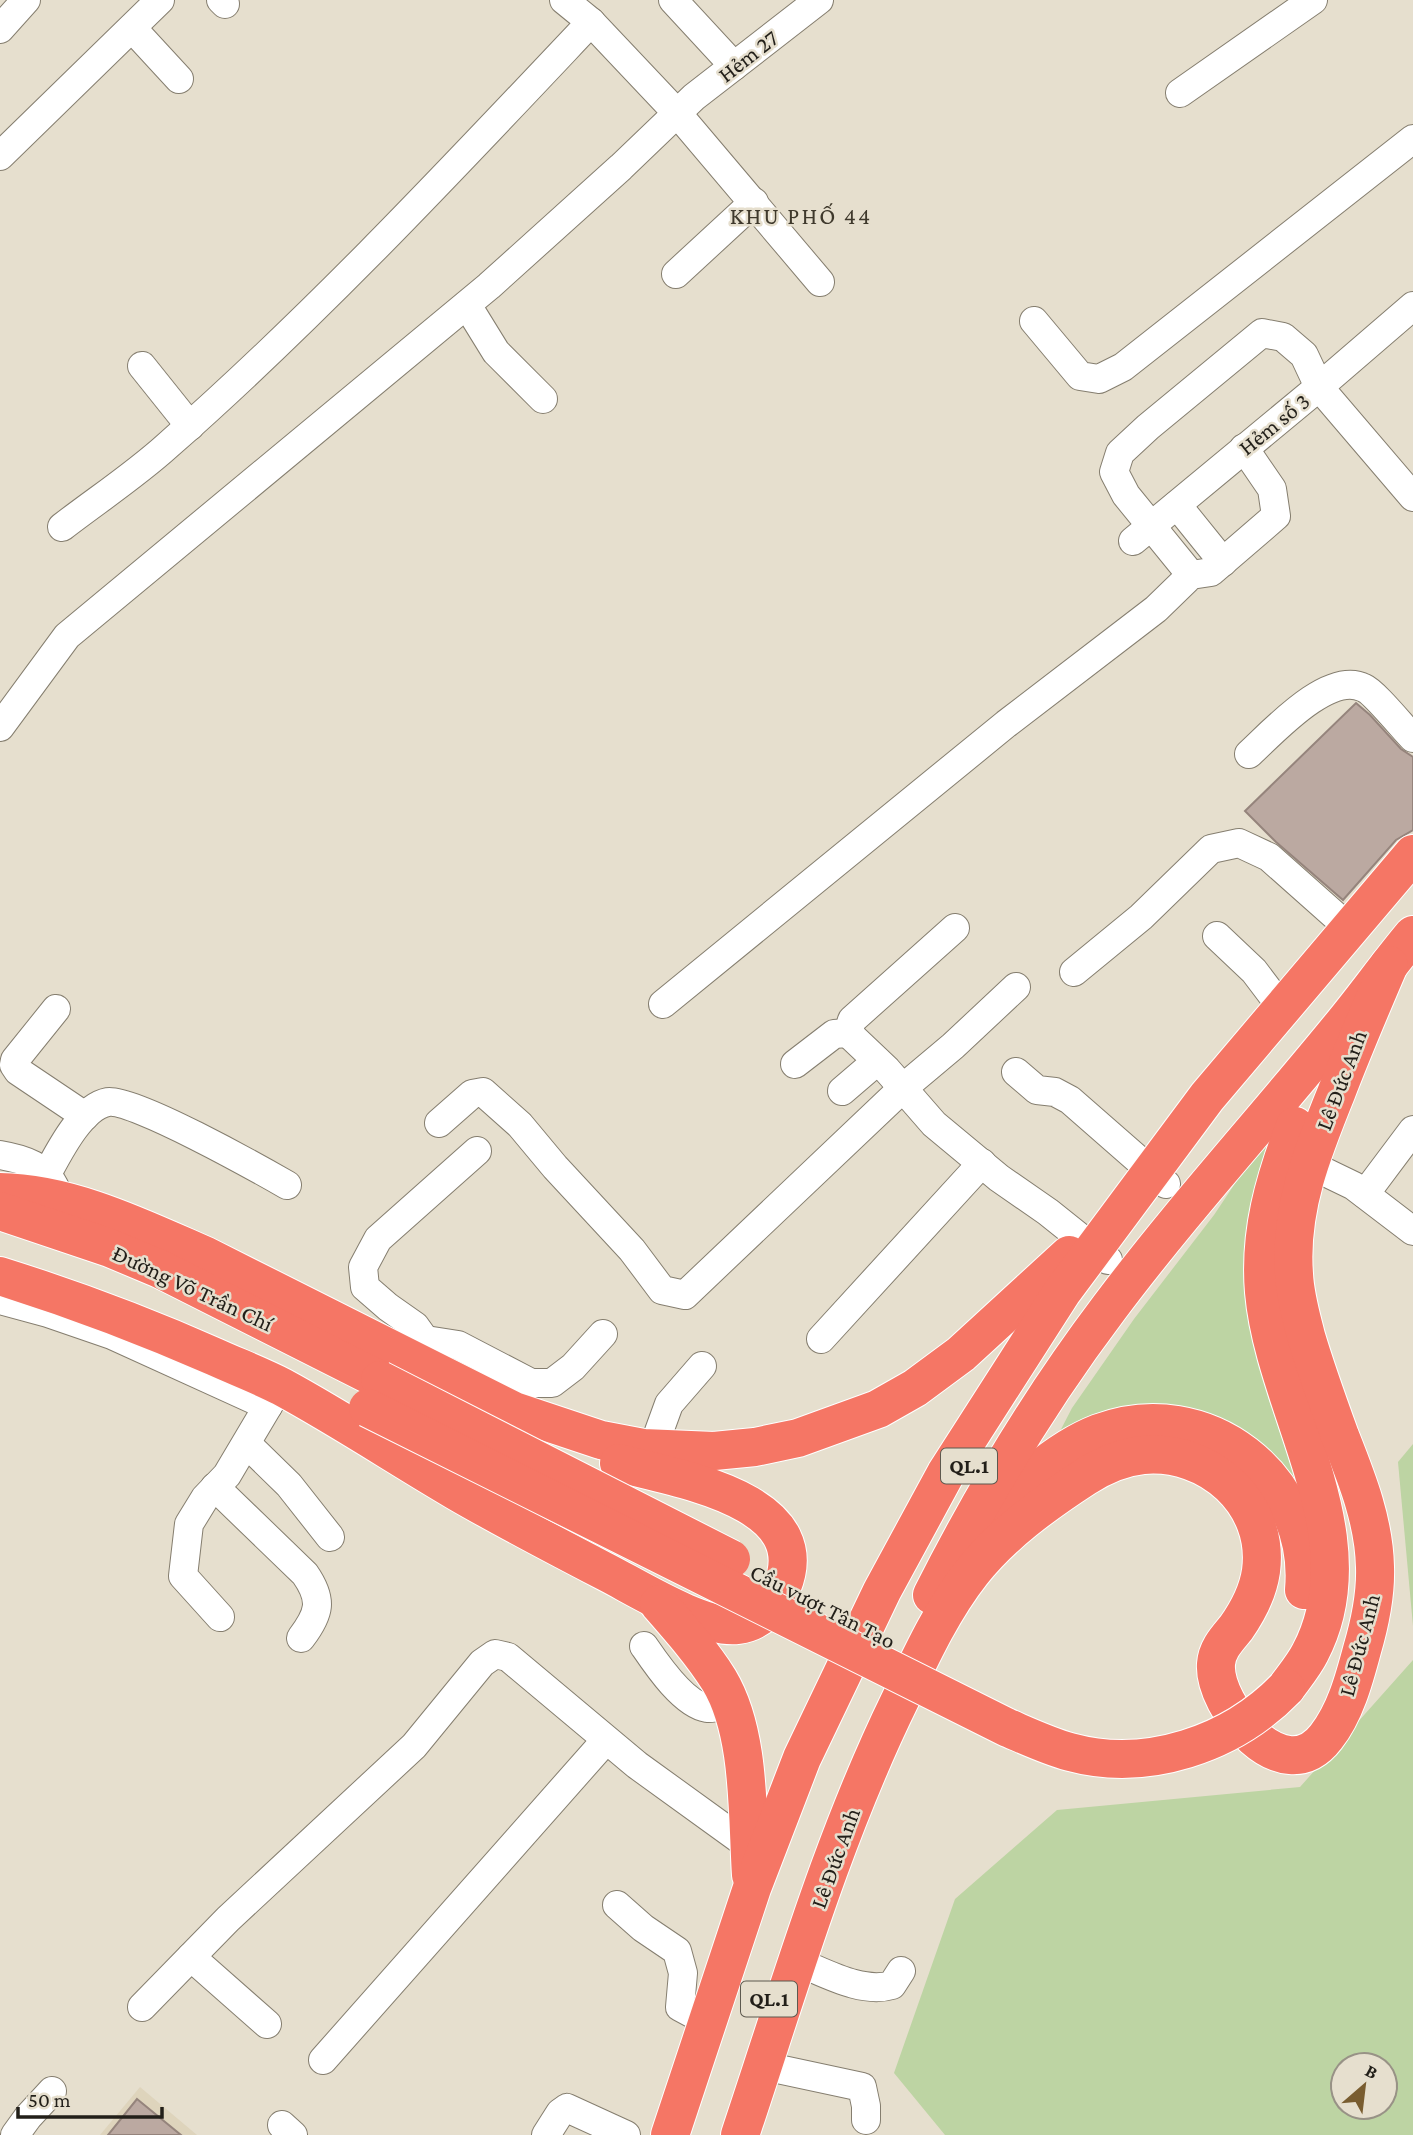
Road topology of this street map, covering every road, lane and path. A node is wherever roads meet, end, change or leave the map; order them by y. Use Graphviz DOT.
graph roads {
  1 [pos="26,0"];
  2 [pos="160,0"];
  3 [pos="564,0"];
  4 [pos="673,0"];
  5 [pos="819,0"];
  6 [pos="1313,0"];
  7 [pos="591,22"];
  8 [pos="132,28"];
  9 [pos="0,29"];
  10 [pos="734,66"];
  11 [pos="178,79"];
  12 [pos="1180,93"];
  13 [pos="677,113"];
  14 [pos="1413,139"];
  15 [pos="0,156"];
  16 [pos="754,202"];
  17 [pos="676,274"];
  18 [pos="820,282"];
  19 [pos="467,305"];
  20 [pos="1413,306"];
  21 [pos="1034,321"];
  22 [pos="142,366"];
  23 [pos="1319,387"];
  24 [pos="543,399"];
  25 [pos="190,426"];
  26 [pos="1244,448"];
  27 [pos="1413,497"];
  28 [pos="1177,505"];
  29 [pos="62,527"];
  30 [pos="1142,533"];
  31 [pos="1223,562"];
  32 [pos="1191,575"];
  33 [pos="0,727"];
  34 [pos="1413,738"];
  35 [pos="1249,754"];
  36 [pos="1413,854"];
  37 [pos="1413,894"];
  38 [pos="955,928"];
  39 [pos="1349,928"];
  40 [pos="1217,936"];
  41 [pos="1405,946"];
  42 [pos="1074,972"];
  43 [pos="1016,986"];
  44 [pos="663,1004"];
  45 [pos="1282,1008"];
  46 [pos="56,1009"];
  47 [pos="1340,1029"];
  48 [pos="848,1034"];
  49 [pos="877,1061"];
  50 [pos="796,1064"];
  51 [pos="1016,1072"];
  52 [pos="903,1088"];
  53 [pos="842,1091"];
  54 [pos="85,1116"];
  55 [pos="439,1123"];
  56 [pos="1413,1130"];
  57 [pos="477,1151"];
  58 [pos="0,1155"];
  59 [pos="1297,1158"];
  60 [pos="982,1163"];
  61 [pos="1171,1163"];
  62 [pos="287,1185"];
  63 [pos="54,1188"];
  64 [pos="0,1192"];
  65 [pos="1365,1194"];
  66 [pos="0,1211"];
  67 [pos="1413,1231"];
  68 [pos="1096,1251"];
  69 [pos="0,1253"];
  70 [pos="0,1276"];
  71 [pos="0,1300"];
  72 [pos="603,1334"];
  73 [pos="821,1339"];
  74 [pos="425,1353"];
  75 [pos="702,1366"];
  76 [pos="374,1394"];
  77 [pos="274,1396"];
  78 [pos="514,1411"];
  79 [pos="1200,1430"];
  80 [pos="247,1444"];
  81 [pos="668,1449"];
  82 [pos="1091,1473"];
  83 [pos="215,1486"];
  84 [pos="330,1537"];
  85 [pos="953,1553"];
  86 [pos="650,1594"];
  87 [pos="220,1617"];
  88 [pos="301,1638"];
  89 [pos="644,1646"];
  90 [pos="1279,1676"];
  91 [pos="729,1704"];
  92 [pos="606,1740"];
  93 [pos="749,1846"];
  94 [pos="822,1866"];
  95 [pos="752,1888"];
  96 [pos="617,1905"];
  97 [pos="191,1957"];
  98 [pos="798,1962"];
  99 [pos="901,1971"];
  100 [pos="142,2007"];
  101 [pos="708,2022"];
  102 [pos="267,2024"];
  103 [pos="323,2060"];
  104 [pos="764,2066"];
  105 [pos="52,2091"];
  106 [pos="866,2120"];
  107 [pos="15,2135"];
  108 [pos="545,2135"];
  109 [pos="626,2135"];
  110 [pos="670,2135"];
  111 [pos="691,2135"];
  112 [pos="724,2135"];
  113 [pos="740,2135"];
  1 -- 9 [label="street"];
  2 -- 8 [label="street"];
  3 -- 7 [label="street"];
  4 -- 10 [label="street"];
  5 -- 10 [label="street, Hẻm 27"];
  6 -- 12 [label="street"];
  7 -- 13 [label="street"];
  7 -- 25 [label="street"];
  8 -- 11 [label="street"];
  8 -- 15 [label="street"];
  10 -- 13 [label="street, Hẻm 27"];
  13 -- 16 [label="street"];
  13 -- 19 [label="street, Hẻm 27"];
  14 -- 21 [label="street"];
  16 -- 17 [label="street"];
  16 -- 18 [label="street"];
  19 -- 24 [label="street"];
  19 -- 33 [label="street, Hẻm 27"];
  20 -- 23 [label="street, Hẻm số 3"];
  22 -- 25 [label="street"];
  23 -- 26 [label="street, Hẻm số 3"];
  23 -- 27 [label="street"];
  23 -- 30 [label="street"];
  25 -- 29 [label="street"];
  26 -- 28 [label="street, Hẻm số 3"];
  26 -- 31 [label="street"];
  28 -- 30 [label="street, Hẻm số 3"];
  28 -- 31 [label="street"];
  30 -- 32 [label="street"];
  31 -- 32 [label="street"];
  32 -- 44 [label="street"];
  34 -- 35 [label="street"];
  36 -- 39 [label="highway, Lê Đức Anh / QL.1"];
  37 -- 61 [label="highway, Lê Đức Anh / QL.1"];
  38 -- 48 [label="street"];
  39 -- 42 [label="street"];
  39 -- 45 [label="highway, Lê Đức Anh / QL.1"];
  40 -- 45 [label="street"];
  41 -- 47 [label="highway, Lê Đức Anh / QL.1"];
  41 -- 59 [label="highway, Lê Đức Anh / QL.1"];
  43 -- 52 [label="street"];
  45 -- 61 [label="highway, Lê Đức Anh / QL.1"];
  46 -- 54 [label="street"];
  47 -- 59 [label="highway"];
  47 -- 85 [label="highway, Lê Đức Anh / QL.1"];
  48 -- 49 [label="street"];
  48 -- 50 [label="street"];
  49 -- 52 [label="street"];
  49 -- 53 [label="street"];
  51 -- 61 [label="street"];
  52 -- 55 [label="street"];
  52 -- 60 [label="street"];
  54 -- 62 [label="street"];
  54 -- 63 [label="street"];
  56 -- 65 [label="street"];
  57 -- 74 [label="street"];
  58 -- 63 [label="street"];
  59 -- 65 [label="street"];
  59 -- 82 [label="highway, Lê Đức Anh / QL.1"];
  59 -- 90 [label="highway"];
  60 -- 68 [label="street"];
  60 -- 73 [label="street"];
  61 -- 68 [label="highway, Lê Đức Anh / QL.1"];
  61 -- 68 [label="highway"];
  63 -- 64 [label="highway"];
  63 -- 74 [label="highway"];
  65 -- 67 [label="street"];
  66 -- 76 [label="highway, Đường Võ Trần Chí"];
  68 -- 81 [label="highway"];
  68 -- 95 [label="highway, Lê Đức Anh / QL.1"];
  68 -- 111 [label="highway, Lê Đức Anh / QL.1"];
  69 -- 76 [label="highway, Đường Võ Trần Chí"];
  70 -- 77 [label="highway"];
  71 -- 77 [label="street"];
  72 -- 74 [label="street"];
  74 -- 78 [label="highway"];
  75 -- 81 [label="street"];
  76 -- 90 [label="highway, bridge"];
  77 -- 80 [label="street"];
  77 -- 86 [label="highway"];
  78 -- 81 [label="highway"];
  78 -- 86 [label="highway"];
  79 -- 82 [label="highway"];
  79 -- 85 [label="highway"];
  79 -- 90 [label="highway"];
  80 -- 83 [label="street"];
  80 -- 84 [label="street"];
  82 -- 94 [label="highway, Lê Đức Anh / QL.1"];
  83 -- 87 [label="street"];
  83 -- 88 [label="street"];
  85 -- 94 [label="highway, Lê Đức Anh / QL.1"];
  86 -- 91 [label="highway"];
  89 -- 91 [label="street"];
  91 -- 93 [label="highway"];
  92 -- 93 [label="street"];
  92 -- 97 [label="street"];
  92 -- 103 [label="street"];
  93 -- 95 [label="highway"];
  94 -- 98 [label="highway, Lê Đức Anh / QL.1"];
  94 -- 112 [label="highway, Lê Đức Anh / QL.1"];
  95 -- 101 [label="highway, Lê Đức Anh / QL.1"];
  96 -- 101 [label="street"];
  97 -- 100 [label="street"];
  97 -- 102 [label="street"];
  98 -- 99 [label="street"];
  98 -- 104 [label="highway, Lê Đức Anh / QL.1"];
  101 -- 110 [label="highway, Lê Đức Anh / QL.1"];
  104 -- 106 [label="street"];
  104 -- 113 [label="highway, Lê Đức Anh / QL.1"];
  105 -- 107 [label="street"];
  108 -- 109 [label="street"];
}
